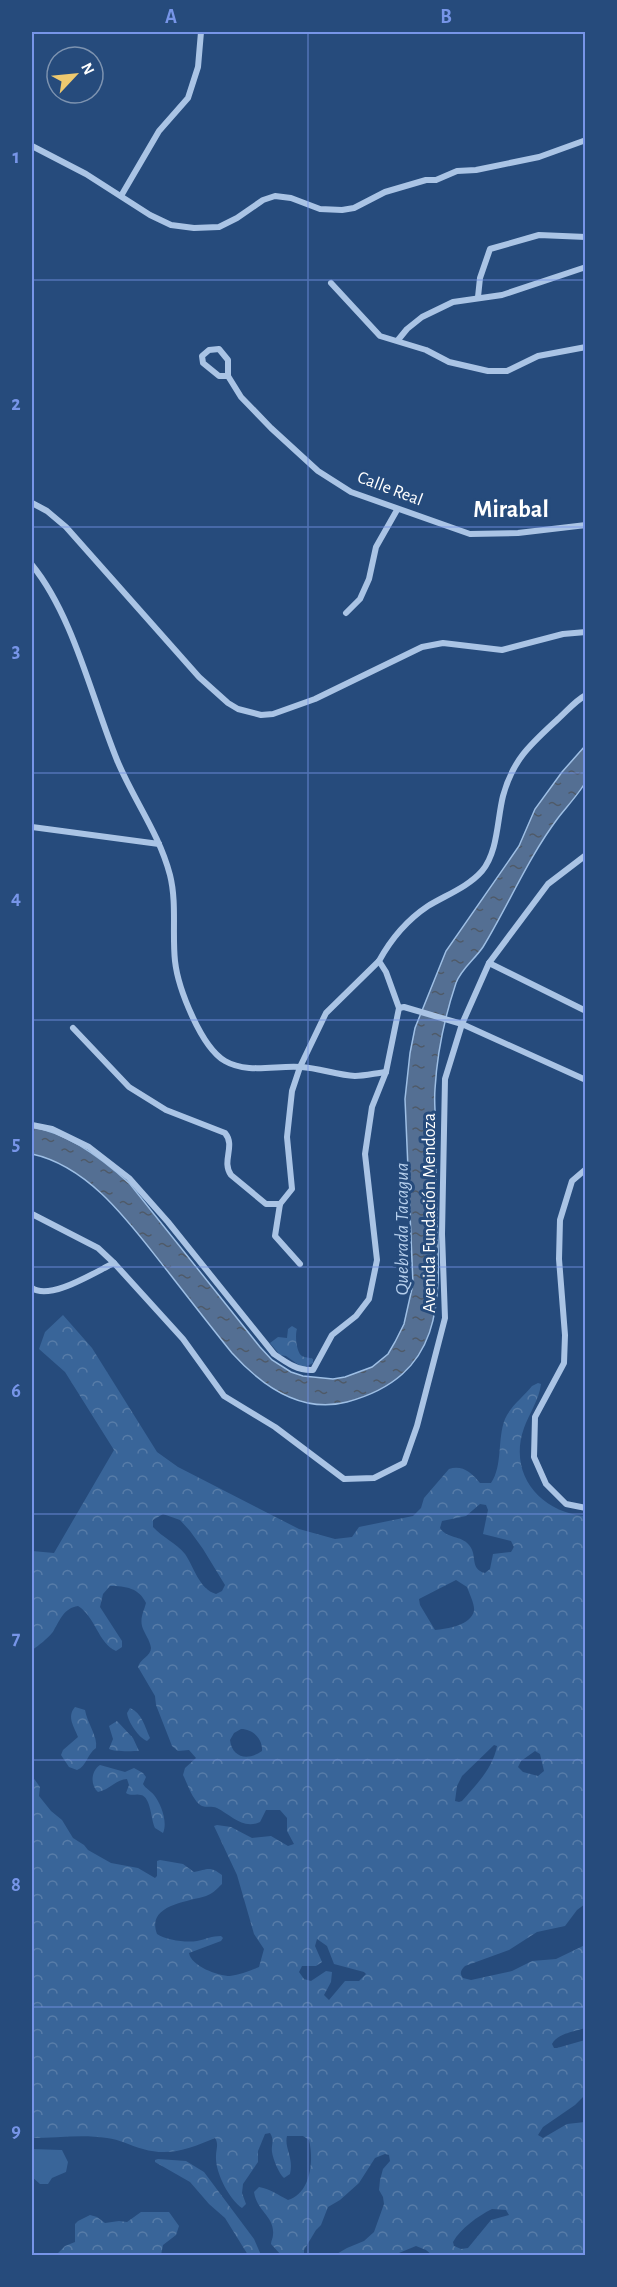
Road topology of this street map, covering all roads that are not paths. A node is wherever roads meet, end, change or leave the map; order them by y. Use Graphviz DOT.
graph roads {
  1 [pos="201,32"];
  2 [pos="585,140"];
  3 [pos="32,146"];
  4 [pos="121,196"];
  5 [pos="585,237"];
  6 [pos="585,267"];
  7 [pos="331,283"];
  8 [pos="478,297"];
  9 [pos="398,340"];
  10 [pos="585,347"];
  11 [pos="228,376"];
  12 [pos="32,503"];
  13 [pos="397,510"];
  14 [pos="585,525"];
  15 [pos="32,565"];
  16 [pos="346,613"];
  17 [pos="585,632"];
  18 [pos="585,695"];
  19 [pos="32,827"];
  20 [pos="159,844"];
  21 [pos="585,855"];
  22 [pos="379,961"];
  23 [pos="489,963"];
  24 [pos="401,1008"];
  25 [pos="585,1011"];
  26 [pos="462,1024"];
  27 [pos="73,1028"];
  28 [pos="300,1067"];
  29 [pos="386,1072"];
  30 [pos="585,1080"];
  31 [pos="32,1125"];
  32 [pos="585,1169"];
  33 [pos="280,1204"];
  34 [pos="32,1214"];
  35 [pos="114,1263"];
  36 [pos="300,1264"];
  37 [pos="32,1288"];
  38 [pos="585,1508"];
  1 -- 4 [label="street"];
  2 -- 4 [label="street"];
  3 -- 4 [label="street"];
  5 -- 8 [label="street"];
  6 -- 8 [label="street"];
  7 -- 9 [label="street"];
  8 -- 9 [label="street"];
  9 -- 10 [label="street"];
  11 -- 11 [label="street"];
  11 -- 13 [label="street, Calle Real"];
  12 -- 17 [label="street"];
  13 -- 14 [label="street, Calle Real"];
  13 -- 16 [label="street"];
  15 -- 20 [label="street"];
  18 -- 22 [label="street"];
  19 -- 20 [label="street"];
  20 -- 28 [label="street"];
  21 -- 23 [label="street, Avenida Fundación Mendoza"];
  22 -- 24 [label="street"];
  22 -- 28 [label="street"];
  23 -- 25 [label="street"];
  23 -- 26 [label="street, Avenida Fundación Mendoza"];
  24 -- 26 [label="street"];
  24 -- 29 [label="street"];
  26 -- 30 [label="street"];
  26 -- 35 [label="street, Avenida Fundación Mendoza"];
  27 -- 33 [label="street"];
  28 -- 29 [label="street"];
  28 -- 33 [label="street"];
  29 -- 31 [label="street"];
  32 -- 38 [label="street"];
  33 -- 36 [label="street"];
  34 -- 35 [label="street, Avenida Fundación Mendoza"];
  35 -- 37 [label="street"];
}
